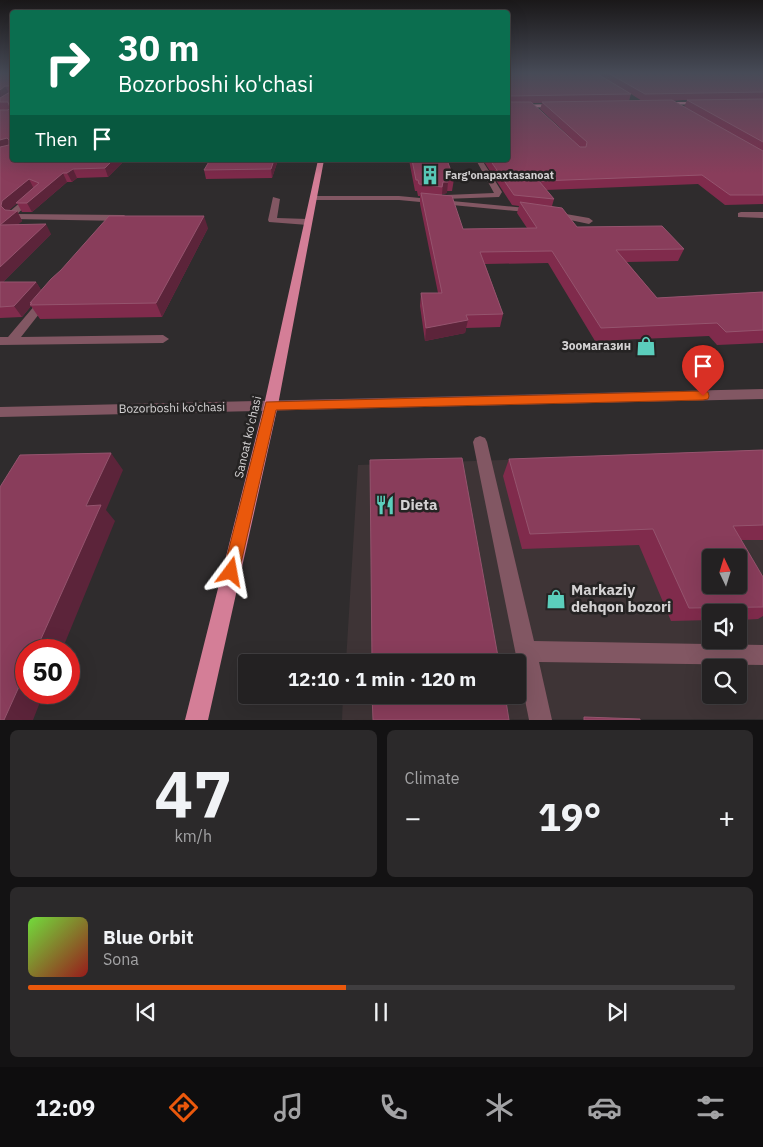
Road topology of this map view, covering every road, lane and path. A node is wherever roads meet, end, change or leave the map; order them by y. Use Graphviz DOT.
graph roads {
  1 [pos="510,107"];
  2 [pos="532,107"];
  3 [pos="544,107"];
  4 [pos="674,107"];
  5 [pos="678,109"];
  6 [pos="539,114"];
  7 [pos="321,162"];
  8 [pos="480,162"];
  9 [pos="38,192"];
  10 [pos="313,198"];
  11 [pos="399,198"];
  12 [pos="276,199"];
  13 [pos="741,215"];
  14 [pos="763,215"];
  15 [pos="131,218"];
  16 [pos="589,221"];
  17 [pos="308,222"];
  18 [pos="49,294"];
  19 [pos="163,339"];
  20 [pos="6,340"];
  21 [pos="763,394"];
  22 [pos="271,405"];
  23 [pos="0,412"];
  24 [pos="480,442"];
  25 [pos="526,651"];
  26 [pos="763,656"];
  27 [pos="196,720"];
  28 [pos="541,720"];
  1 -- 2 [label="main road"];
  2 -- 3 [label="main road"];
  2 -- 6 [label="street"];
  4 -- 5 [label="street"];
  7 -- 10 [label="main road, Sanoat ko'chasi"];
  8 -- 11 [label="street"];
  9 -- 15 [label="street"];
  10 -- 11 [label="street"];
  10 -- 17 [label="main road, Sanoat ko'chasi"];
  11 -- 16 [label="street"];
  12 -- 17 [label="street"];
  13 -- 14 [label="street"];
  17 -- 22 [label="main road, Sanoat ko'chasi"];
  18 -- 20 [label="street"];
  19 -- 20 [label="street"];
  21 -- 22 [label="street, Bozorboshi ko'chasi"];
  22 -- 23 [label="street, Bozorboshi ko'chasi"];
  22 -- 27 [label="main road, Sanoat ko'chasi"];
  24 -- 25 [label="street"];
  25 -- 26 [label="street"];
  25 -- 28 [label="street"];
}
